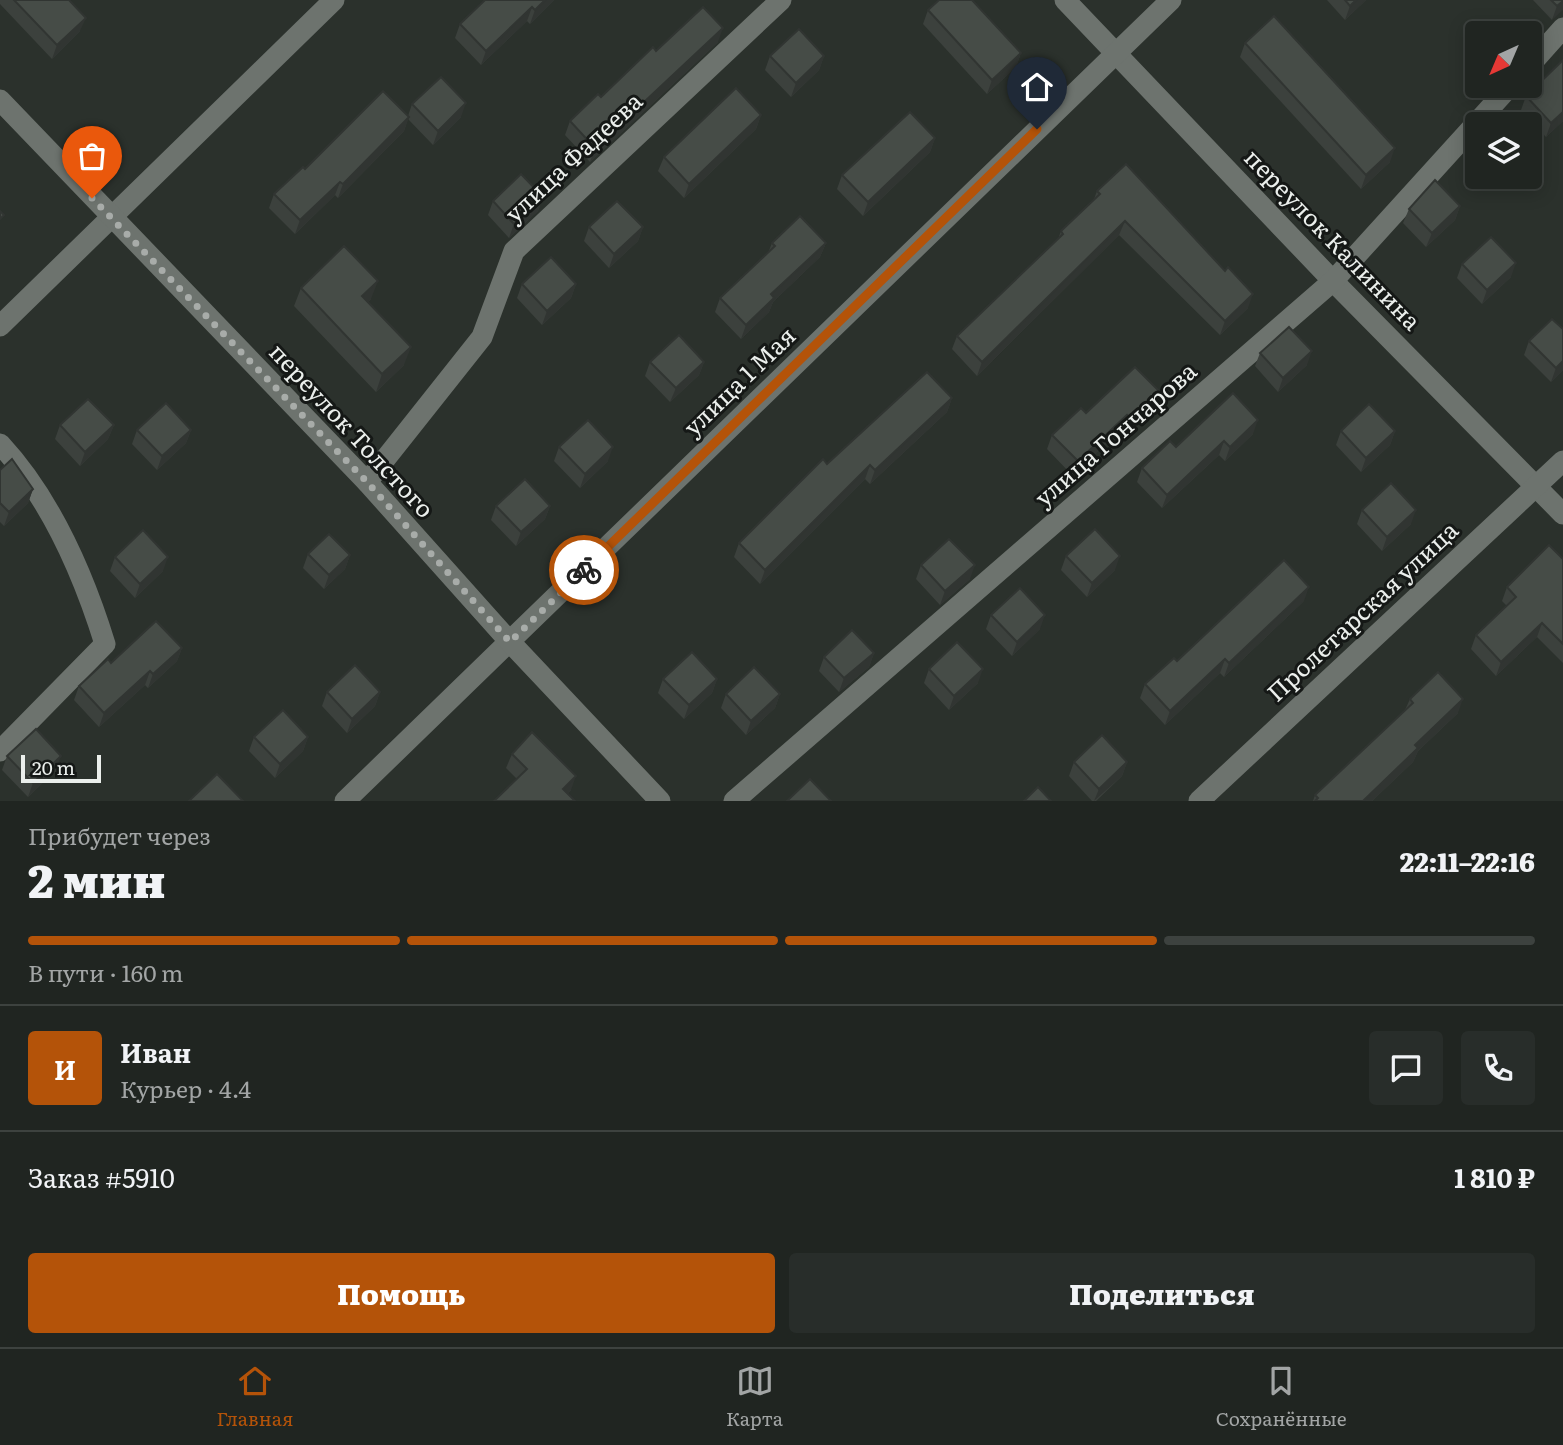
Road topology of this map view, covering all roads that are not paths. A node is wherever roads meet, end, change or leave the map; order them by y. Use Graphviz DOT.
graph roads {
  1 [pos="334,0"];
  2 [pos="781,0"];
  3 [pos="1065,0"];
  4 [pos="1171,0"];
  5 [pos="1563,28"];
  6 [pos="1116,52"];
  7 [pos="1542,52"];
  8 [pos="1499,98"];
  9 [pos="0,100"];
  10 [pos="110,218"];
  11 [pos="1333,281"];
  12 [pos="0,326"];
  13 [pos="0,443"];
  14 [pos="1563,461"];
  15 [pos="367,482"];
  16 [pos="1536,487"];
  17 [pos="1563,514"];
  18 [pos="510,642"];
  19 [pos="0,751"];
  20 [pos="345,801"];
  21 [pos="660,801"];
  22 [pos="734,801"];
  23 [pos="1199,801"];
  1 -- 10 [label="street"];
  2 -- 15 [label="street, улица Фадеева"];
  3 -- 6 [label="street, переулок Калинина"];
  4 -- 6 [label="street, улица 1 Мая"];
  5 -- 7 [label="street"];
  6 -- 11 [label="street, переулок Калинина"];
  6 -- 18 [label="street, улица 1 Мая"];
  8 -- 11 [label="street, улица Гончарова"];
  9 -- 10 [label="street, переулок Толстого"];
  10 -- 12 [label="street"];
  10 -- 15 [label="street, переулок Толстого"];
  11 -- 16 [label="street, переулок Калинина"];
  11 -- 22 [label="street, улица Гончарова"];
  13 -- 19 [label="street"];
  14 -- 16 [label="street, Пролетарская улица"];
  15 -- 18 [label="street, переулок Толстого"];
  16 -- 17 [label="street, переулок Калинина"];
  16 -- 23 [label="street, Пролетарская улица"];
  18 -- 20 [label="street, улица 1 Мая"];
  18 -- 21 [label="street, переулок Толстого"];
}
